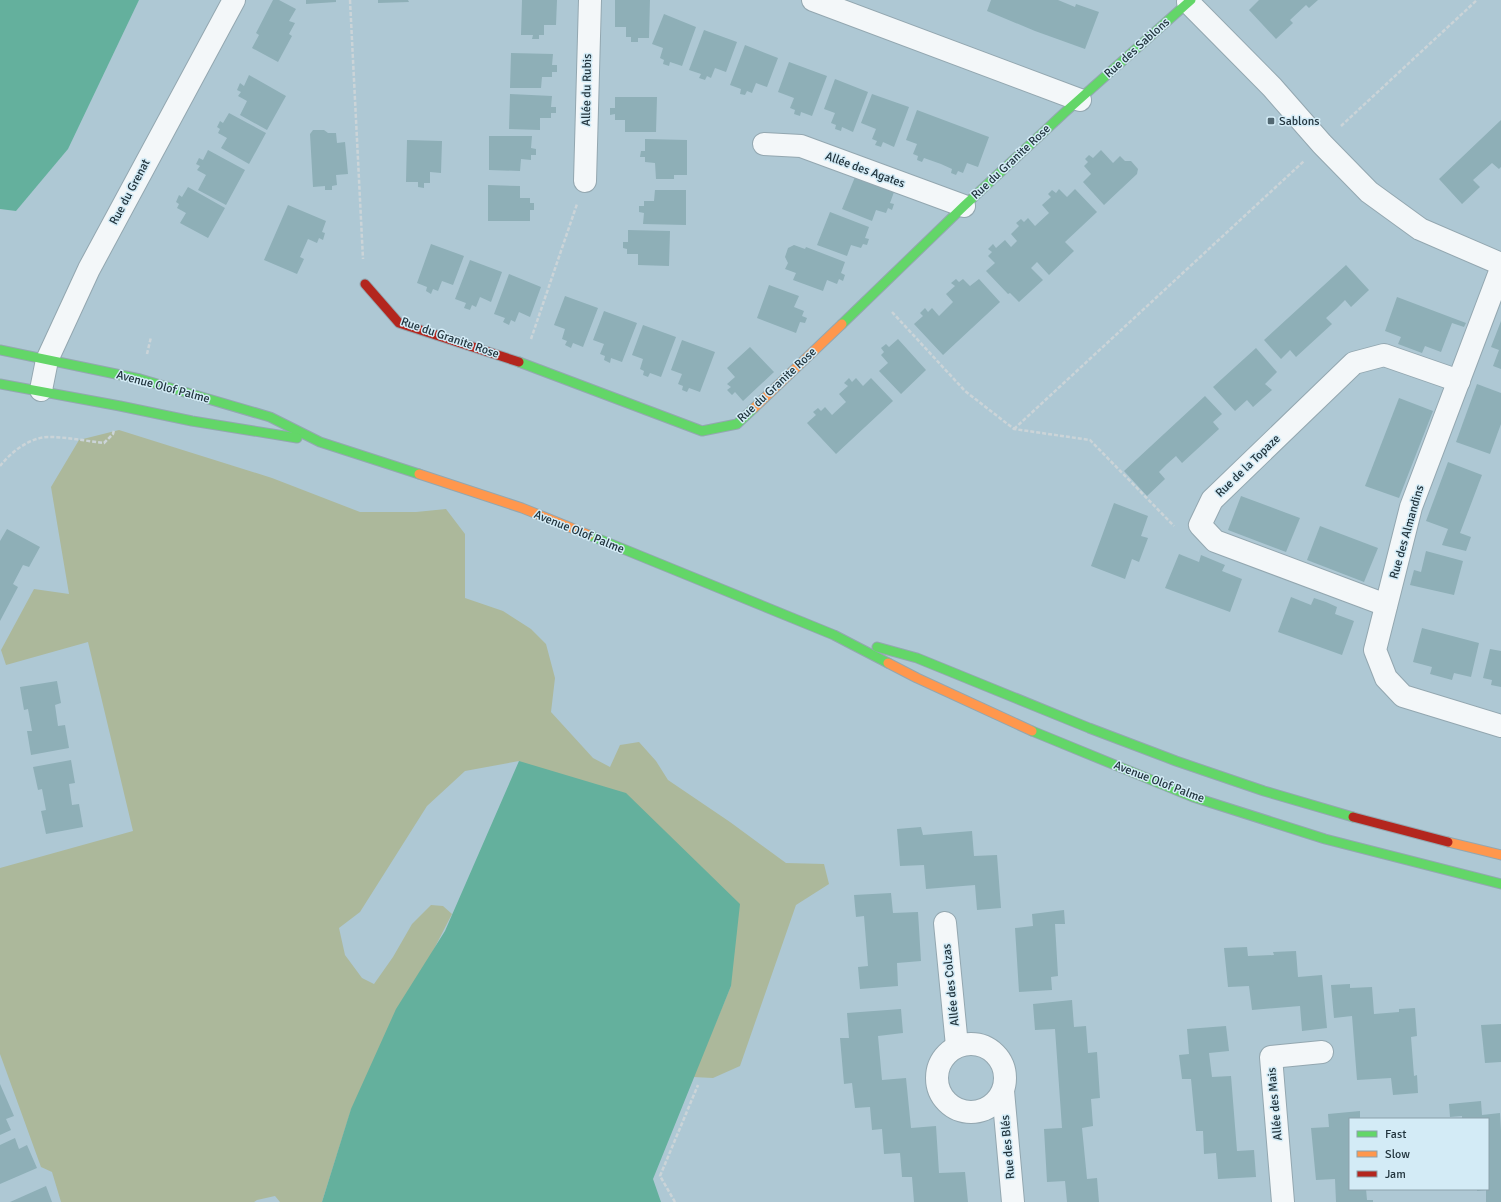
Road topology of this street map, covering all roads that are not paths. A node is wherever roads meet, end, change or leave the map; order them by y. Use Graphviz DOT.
graph roads {
  1 [pos="234,0"];
  2 [pos="590,0"];
  3 [pos="813,0"];
  4 [pos="1190,1"];
  5 [pos="1080,100"];
  6 [pos="764,144"];
  7 [pos="585,181"];
  8 [pos="964,206"];
  9 [pos="1501,264"];
  10 [pos="1501,269"];
  11 [pos="365,284"];
  12 [pos="0,350"];
  13 [pos="48,360"];
  14 [pos="1459,381"];
  15 [pos="0,384"];
  16 [pos="41,390"];
  17 [pos="320,442"];
  18 [pos="1386,605"];
  19 [pos="834,635"];
  20 [pos="1501,726"];
  21 [pos="1501,854"];
  22 [pos="1501,884"];
  23 [pos="945,923"];
  24 [pos="957,1046"];
  25 [pos="1322,1052"];
  26 [pos="1003,1092"];
  27 [pos="1014,1202"];
  28 [pos="1283,1202"];
  1 -- 13 [label="street, Rue du Grenat"];
  2 -- 7 [label="street, Allée du Rubis"];
  3 -- 5 [label="street"];
  4 -- 5 [label="main road, Rue des Sablons"];
  4 -- 9 [label="street, Rue des Sablons"];
  5 -- 8 [label="main road, Rue du Granite Rose"];
  6 -- 8 [label="street, Allée des Agates"];
  8 -- 11 [label="main road, Rue du Granite Rose"];
  10 -- 14 [label="street, Rue des Almandins"];
  12 -- 13 [label="main road, Avenue Olof Palme"];
  13 -- 16 [label="street, Rue du Grenat"];
  13 -- 17 [label="main road, Avenue Olof Palme"];
  14 -- 18 [label="street, Rue des Almandins"];
  14 -- 18 [label="street, Rue de la Topaze"];
  15 -- 16 [label="main road, Avenue Olof Palme"];
  16 -- 17 [label="main road, Avenue Olof Palme"];
  17 -- 19 [label="main road, Avenue Olof Palme"];
  18 -- 20 [label="street, Rue des Almandins"];
  19 -- 21 [label="main road, Avenue Olof Palme"];
  19 -- 22 [label="main road, Avenue Olof Palme"];
  23 -- 24 [label="street, Allée des Colzas"];
  24 -- 26 [label="street, Rue des Blés"];
  24 -- 26 [label="street, Rue des Blés"];
  25 -- 28 [label="street, Allée des Mais"];
  26 -- 27 [label="street, Rue des Blés"];
}
